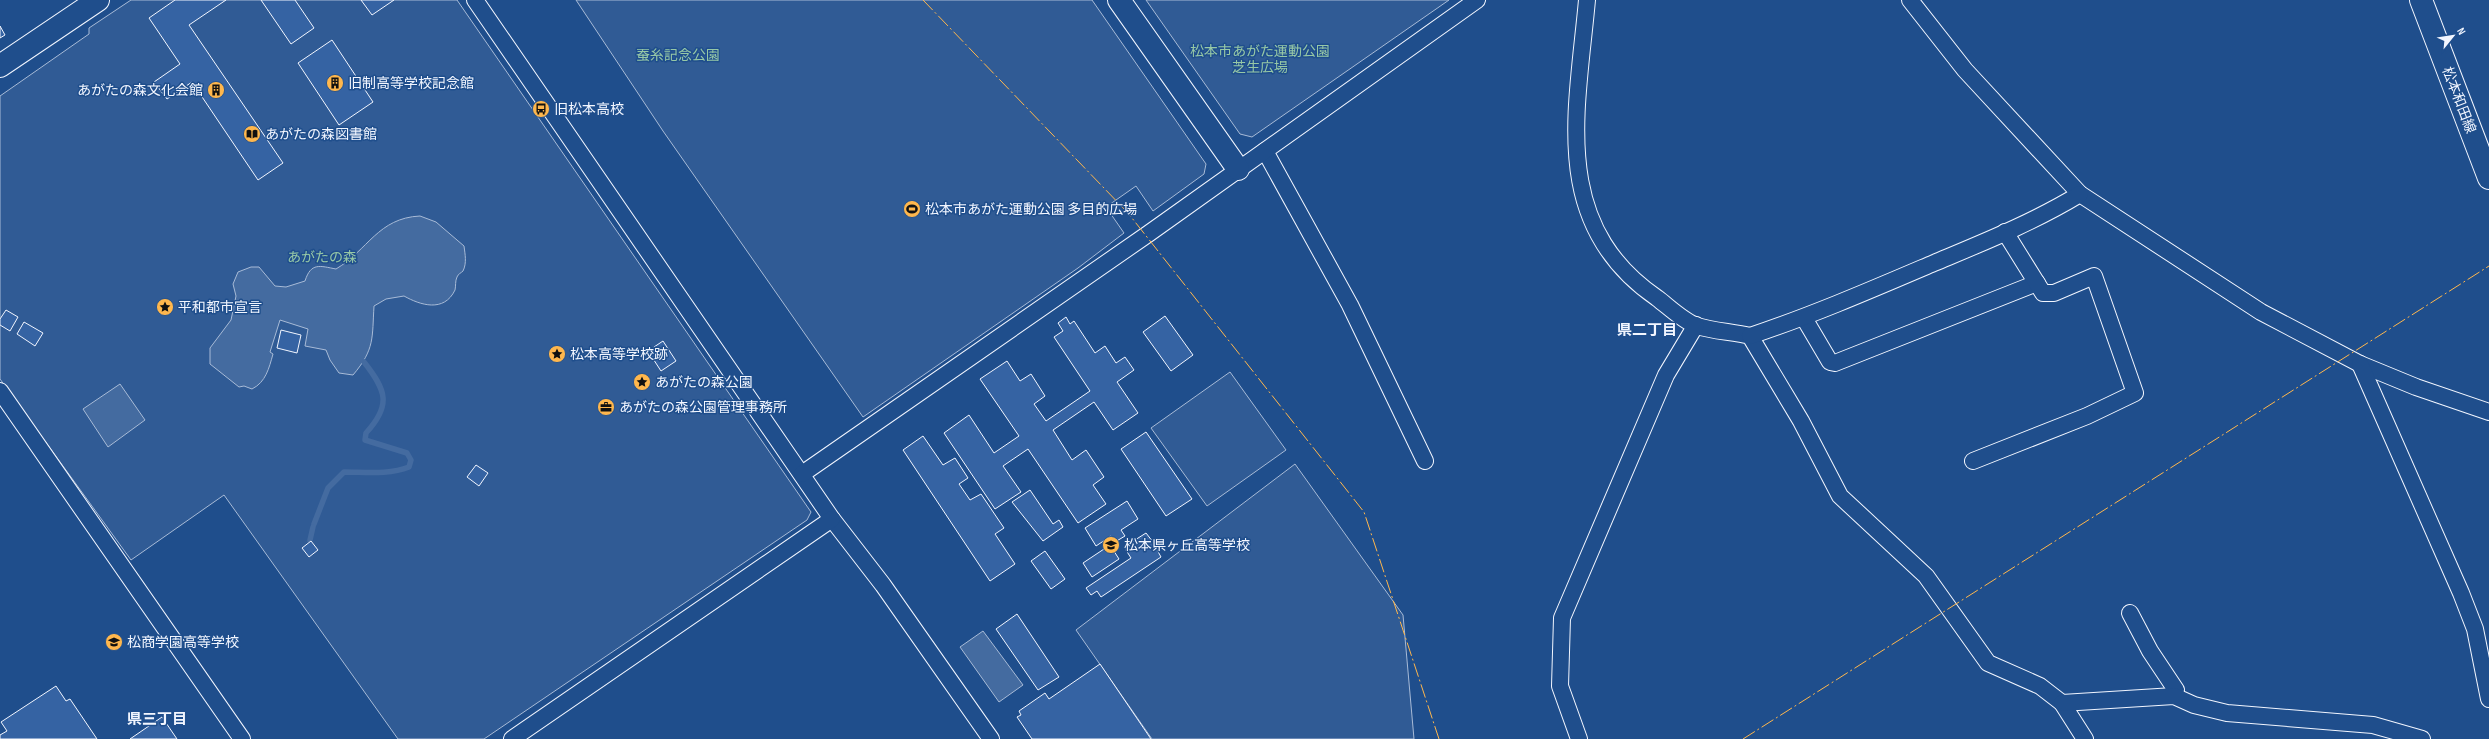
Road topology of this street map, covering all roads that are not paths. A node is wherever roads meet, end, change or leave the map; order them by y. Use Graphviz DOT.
graph roads {
  1 [pos="98,0"];
  2 [pos="475,0"];
  3 [pos="1119,0"];
  4 [pos="1477,0"];
  5 [pos="1587,0"];
  6 [pos="1910,0"];
  7 [pos="2421,0"];
  8 [pos="0,66"];
  9 [pos="1265,151"];
  10 [pos="2486,165"];
  11 [pos="1238,169"];
  12 [pos="2080,194"];
  13 [pos="2005,232"];
  14 [pos="2037,283"];
  15 [pos="1804,318"];
  16 [pos="1696,325"];
  17 [pos="1750,336"];
  18 [pos="2360,364"];
  19 [pos="0,391"];
  20 [pos="2489,412"];
  21 [pos="1425,461"];
  22 [pos="1973,461"];
  23 [pos="802,474"];
  24 [pos="832,519"];
  25 [pos="2130,613"];
  26 [pos="2174,696"];
  27 [pos="2489,699"];
  28 [pos="2062,702"];
  29 [pos="242,739"];
  30 [pos="512,739"];
  31 [pos="991,739"];
  32 [pos="1579,739"];
  33 [pos="2085,739"];
  34 [pos="2422,739"];
  1 -- 8 [label="main road"];
  2 -- 23 [label="street"];
  3 -- 11 [label="main road"];
  4 -- 9 [label="street"];
  5 -- 16 [label="street"];
  6 -- 12 [label="street"];
  7 -- 10 [label="main road, 松本和田線"];
  9 -- 11 [label="street"];
  9 -- 21 [label="street"];
  11 -- 23 [label="street"];
  12 -- 13 [label="street"];
  12 -- 18 [label="street"];
  13 -- 14 [label="street"];
  13 -- 15 [label="street"];
  14 -- 15 [label="street"];
  14 -- 22 [label="street"];
  15 -- 17 [label="street"];
  16 -- 17 [label="street"];
  16 -- 32 [label="street"];
  17 -- 28 [label="street"];
  18 -- 20 [label="street"];
  18 -- 27 [label="street"];
  19 -- 29 [label="street"];
  23 -- 24 [label="street"];
  24 -- 30 [label="street"];
  24 -- 31 [label="street"];
  25 -- 26 [label="street"];
  26 -- 28 [label="street"];
  26 -- 34 [label="street"];
  28 -- 33 [label="street"];
}
